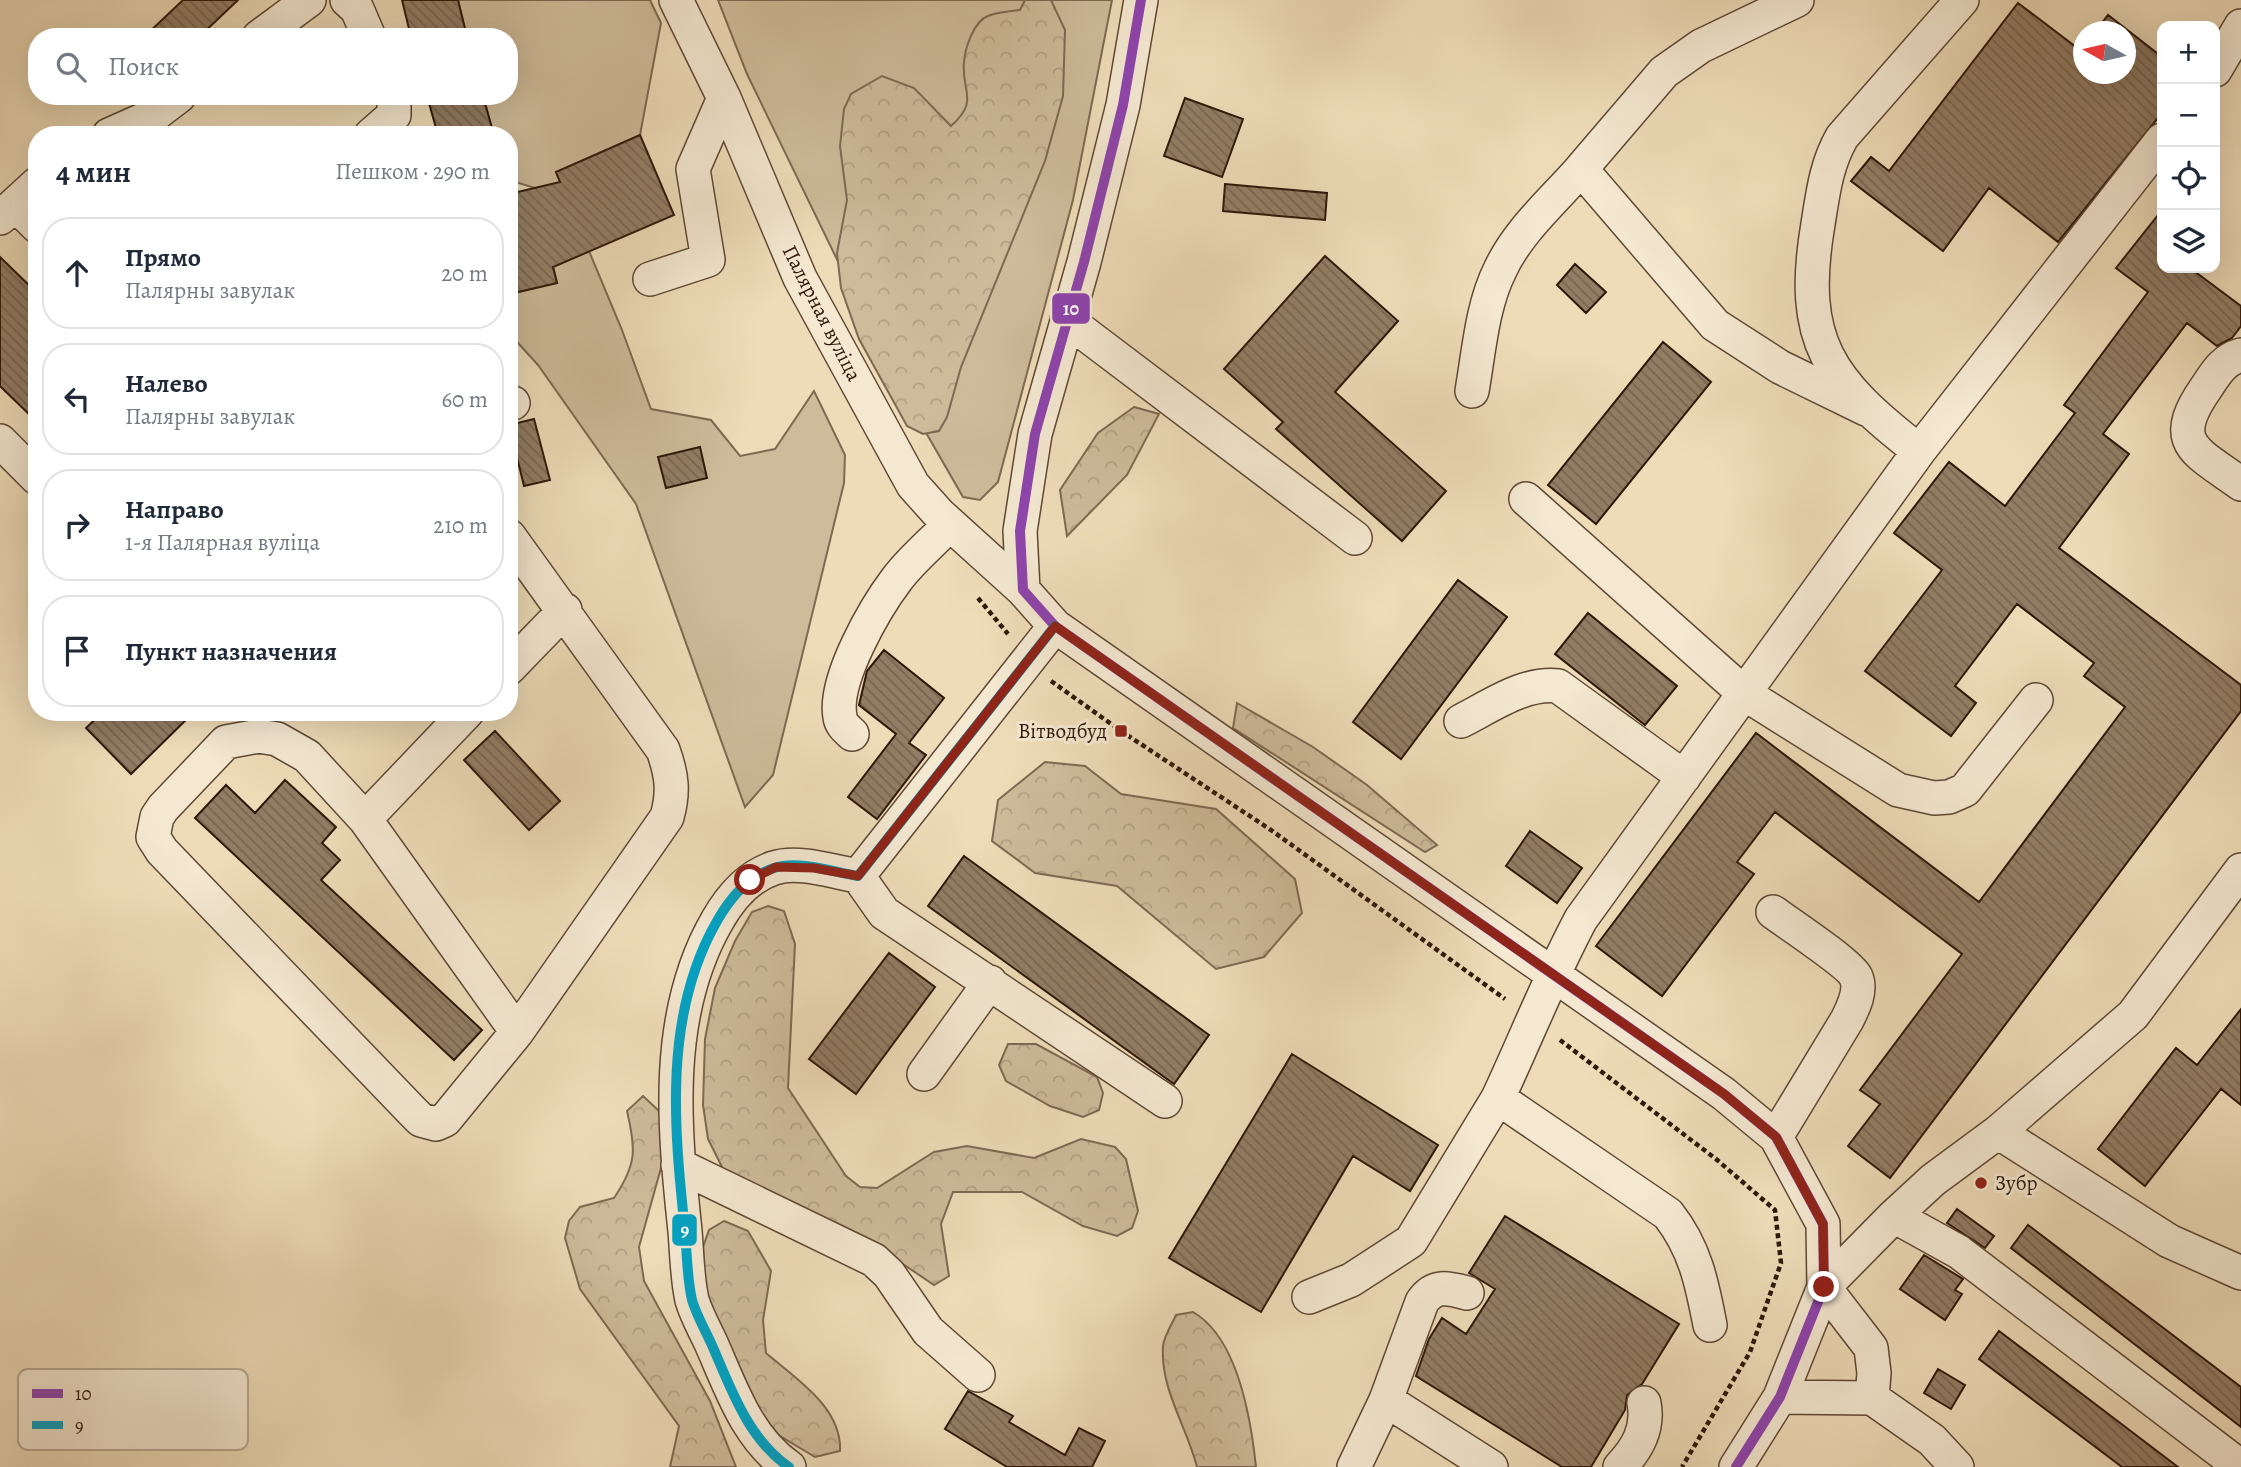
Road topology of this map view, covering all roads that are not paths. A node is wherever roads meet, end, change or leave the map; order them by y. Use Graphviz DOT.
graph roads {
  1 [pos="309,0"];
  2 [pos="347,0"];
  3 [pos="676,0"];
  4 [pos="1141,0"];
  5 [pos="1797,0"];
  6 [pos="1962,0"];
  7 [pos="2241,26"];
  8 [pos="271,28"];
  9 [pos="365,28"];
  10 [pos="2220,62"];
  11 [pos="723,98"];
  12 [pos="394,105"];
  13 [pos="169,115"];
  14 [pos="136,126"];
  15 [pos="381,126"];
  16 [pos="2157,146"];
  17 [pos="1581,169"];
  18 [pos="650,279"];
  19 [pos="1067,320"];
  20 [pos="2241,355"];
  21 [pos="1472,391"];
  22 [pos="1866,409"];
  23 [pos="1,445"];
  24 [pos="1919,451"];
  25 [pos="28,470"];
  26 [pos="2241,484"];
  27 [pos="1527,499"];
  28 [pos="950,524"];
  29 [pos="1355,538"];
  30 [pos="518,548"];
  31 [pos="1023,590"];
  32 [pos="565,610"];
  33 [pos="1055,626"];
  34 [pos="518,659"];
  35 [pos="1745,694"];
  36 [pos="2036,700"];
  37 [pos="458,721"];
  38 [pos="1461,721"];
  39 [pos="852,734"];
  40 [pos="1684,777"];
  41 [pos="365,819"];
  42 [pos="2241,870"];
  43 [pos="858,876"];
  44 [pos="1773,912"];
  45 [pos="1551,975"];
  46 [pos="990,982"];
  47 [pos="517,1032"];
  48 [pos="924,1074"];
  49 [pos="1498,1098"];
  50 [pos="1165,1101"];
  51 [pos="1998,1132"];
  52 [pos="1776,1137"];
  53 [pos="678,1165"];
  54 [pos="1894,1216"];
  55 [pos="2241,1273"];
  56 [pos="1824,1287"];
  57 [pos="1467,1293"];
  58 [pos="1309,1297"];
  59 [pos="1710,1325"];
  60 [pos="978,1375"];
  61 [pos="1780,1397"];
  62 [pos="1872,1398"];
  63 [pos="1386,1400"];
  64 [pos="1644,1403"];
  65 [pos="1482,1464"];
  66 [pos="789,1467"];
  67 [pos="1354,1467"];
  68 [pos="1620,1467"];
  69 [pos="1736,1467"];
  70 [pos="1957,1467"];
  71 [pos="2241,1467"];
  1 -- 8 [label="street"];
  2 -- 9 [label="street"];
  3 -- 11 [label="street, Палярная вуліца"];
  4 -- 19 [label="street"];
  5 -- 17 [label="street"];
  6 -- 22 [label="street"];
  7 -- 10 [label="street"];
  11 -- 18 [label="street"];
  11 -- 28 [label="street, Палярная вуліца"];
  12 -- 15 [label="street"];
  13 -- 14 [label="street"];
  16 -- 24 [label="street"];
  17 -- 21 [label="street"];
  17 -- 22 [label="street"];
  19 -- 29 [label="street"];
  19 -- 31 [label="street"];
  20 -- 26 [label="street"];
  22 -- 24 [label="street"];
  23 -- 25 [label="street"];
  24 -- 35 [label="street"];
  27 -- 35 [label="street"];
  28 -- 31 [label="street, Палярная вуліца"];
  28 -- 39 [label="street"];
  30 -- 32 [label="street"];
  31 -- 33 [label="street, Палярная вуліца"];
  32 -- 34 [label="street"];
  32 -- 47 [label="street"];
  33 -- 43 [label="street"];
  33 -- 45 [label="street, Палярная вуліца"];
  35 -- 36 [label="street"];
  35 -- 40 [label="street"];
  37 -- 41 [label="street"];
  38 -- 40 [label="street"];
  40 -- 45 [label="street"];
  41 -- 47 [label="street"];
  41 -- 47 [label="street"];
  42 -- 51 [label="street"];
  43 -- 46 [label="street"];
  43 -- 53 [label="street"];
  44 -- 52 [label="street"];
  45 -- 49 [label="street"];
  45 -- 52 [label="street, Палярная вуліца"];
  46 -- 48 [label="street"];
  46 -- 50 [label="street"];
  49 -- 58 [label="street"];
  49 -- 59 [label="street"];
  51 -- 54 [label="street"];
  51 -- 55 [label="street"];
  52 -- 56 [label="street"];
  53 -- 60 [label="street"];
  53 -- 66 [label="street"];
  54 -- 56 [label="street"];
  54 -- 71 [label="street"];
  56 -- 61 [label="street"];
  56 -- 62 [label="street"];
  57 -- 63 [label="street"];
  61 -- 62 [label="street"];
  61 -- 69 [label="street"];
  62 -- 70 [label="street"];
  63 -- 65 [label="street"];
  63 -- 67 [label="street"];
  64 -- 68 [label="street"];
}
